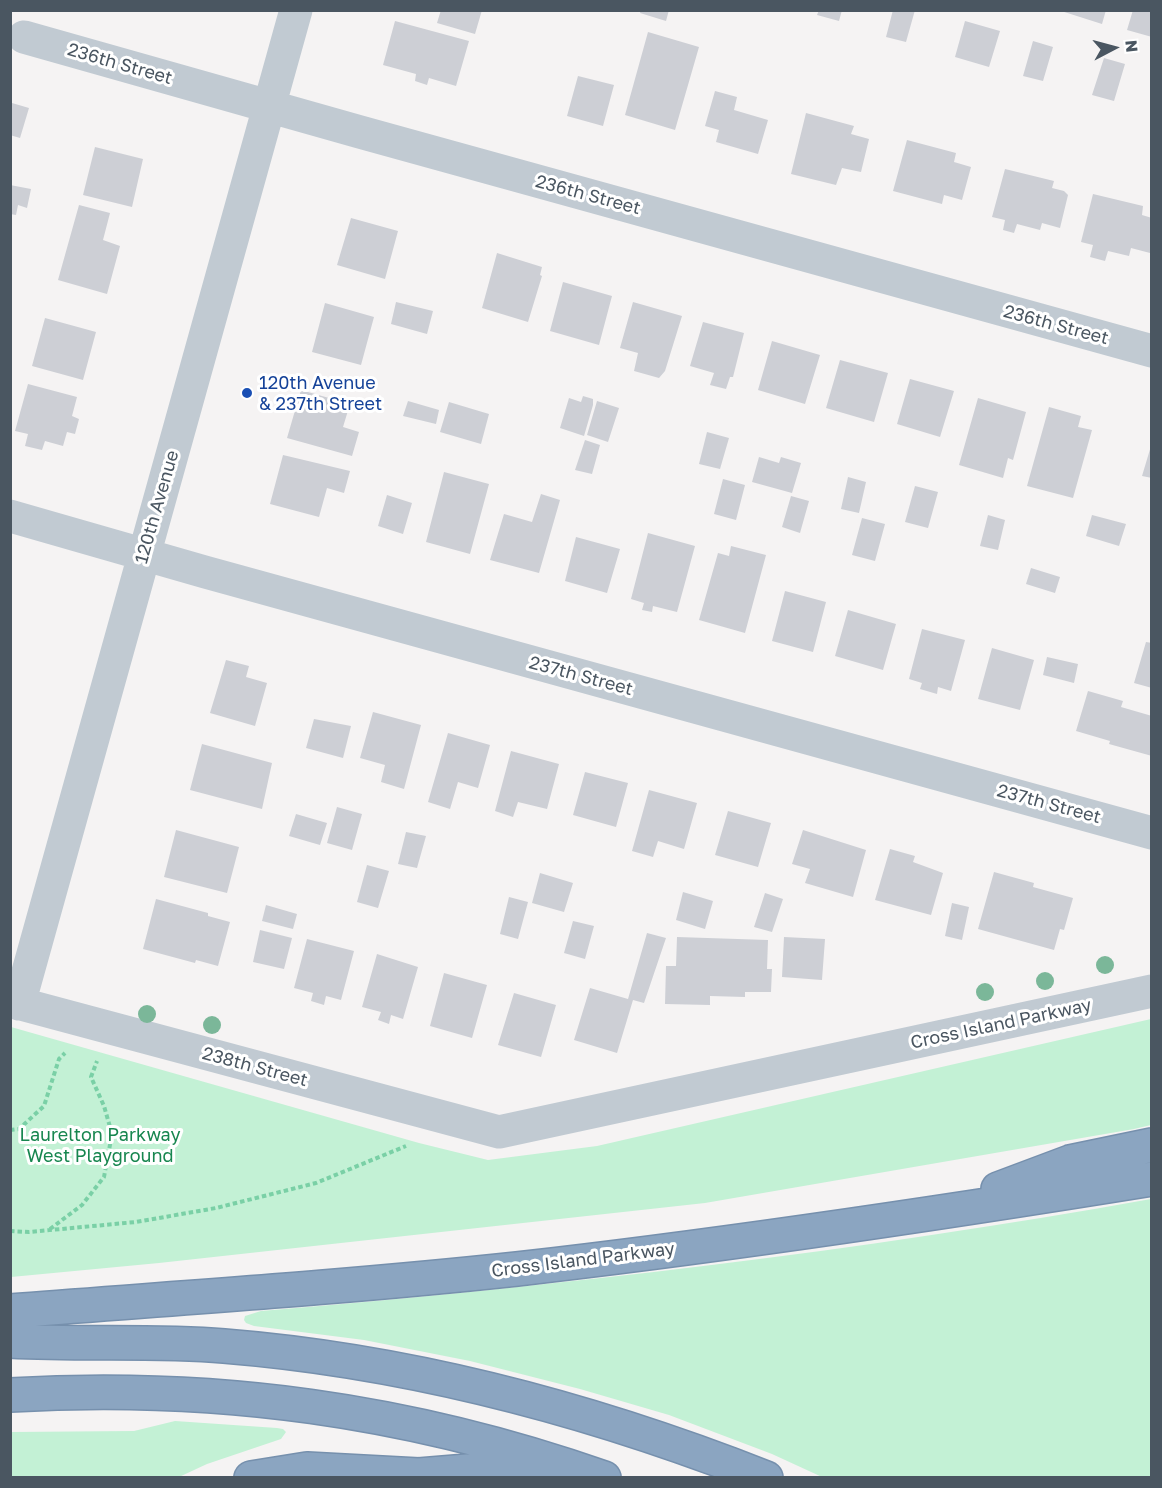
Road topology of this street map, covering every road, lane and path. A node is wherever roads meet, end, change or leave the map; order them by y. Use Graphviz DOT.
graph roads {
  1 [pos="296,10"];
  2 [pos="24,37"];
  3 [pos="269,107"];
  4 [pos="1152,351"];
  5 [pos="10,516"];
  6 [pos="143,555"];
  7 [pos="1152,832"];
  8 [pos="1152,991"];
  9 [pos="15,1003"];
  10 [pos="69,1048"];
  11 [pos="98,1058"];
  12 [pos="10,1130"];
  13 [pos="499,1132"];
  14 [pos="411,1144"];
  15 [pos="1152,1145"];
  16 [pos="1152,1179"];
  17 [pos="930,1215"];
  18 [pos="10,1231"];
  19 [pos="48,1231"];
  20 [pos="10,1311"];
  21 [pos="10,1341"];
  22 [pos="10,1395"];
  23 [pos="563,1463"];
  24 [pos="251,1478"];
  25 [pos="604,1478"];
  26 [pos="766,1478"];
  1 -- 3 [label="street, 120th Avenue"];
  2 -- 3 [label="street, 236th Street"];
  3 -- 4 [label="street, 236th Street"];
  3 -- 6 [label="street, 120th Avenue"];
  5 -- 6 [label="street, 237th Street"];
  6 -- 7 [label="street, 237th Street"];
  6 -- 9 [label="street, 120th Avenue"];
  8 -- 13 [label="street, Cross Island Parkway"];
  9 -- 13 [label="street, 238th Street"];
  10 -- 12 [label="path"];
  11 -- 19 [label="path"];
  14 -- 19 [label="path"];
  15 -- 17 [label="highway"];
  16 -- 17 [label="highway, Cross Island Parkway"];
  17 -- 20 [label="highway, Cross Island Parkway"];
  18 -- 19 [label="path"];
  21 -- 26 [label="highway"];
  22 -- 23 [label="highway"];
  23 -- 24 [label="highway"];
  23 -- 25 [label="highway"];
}
